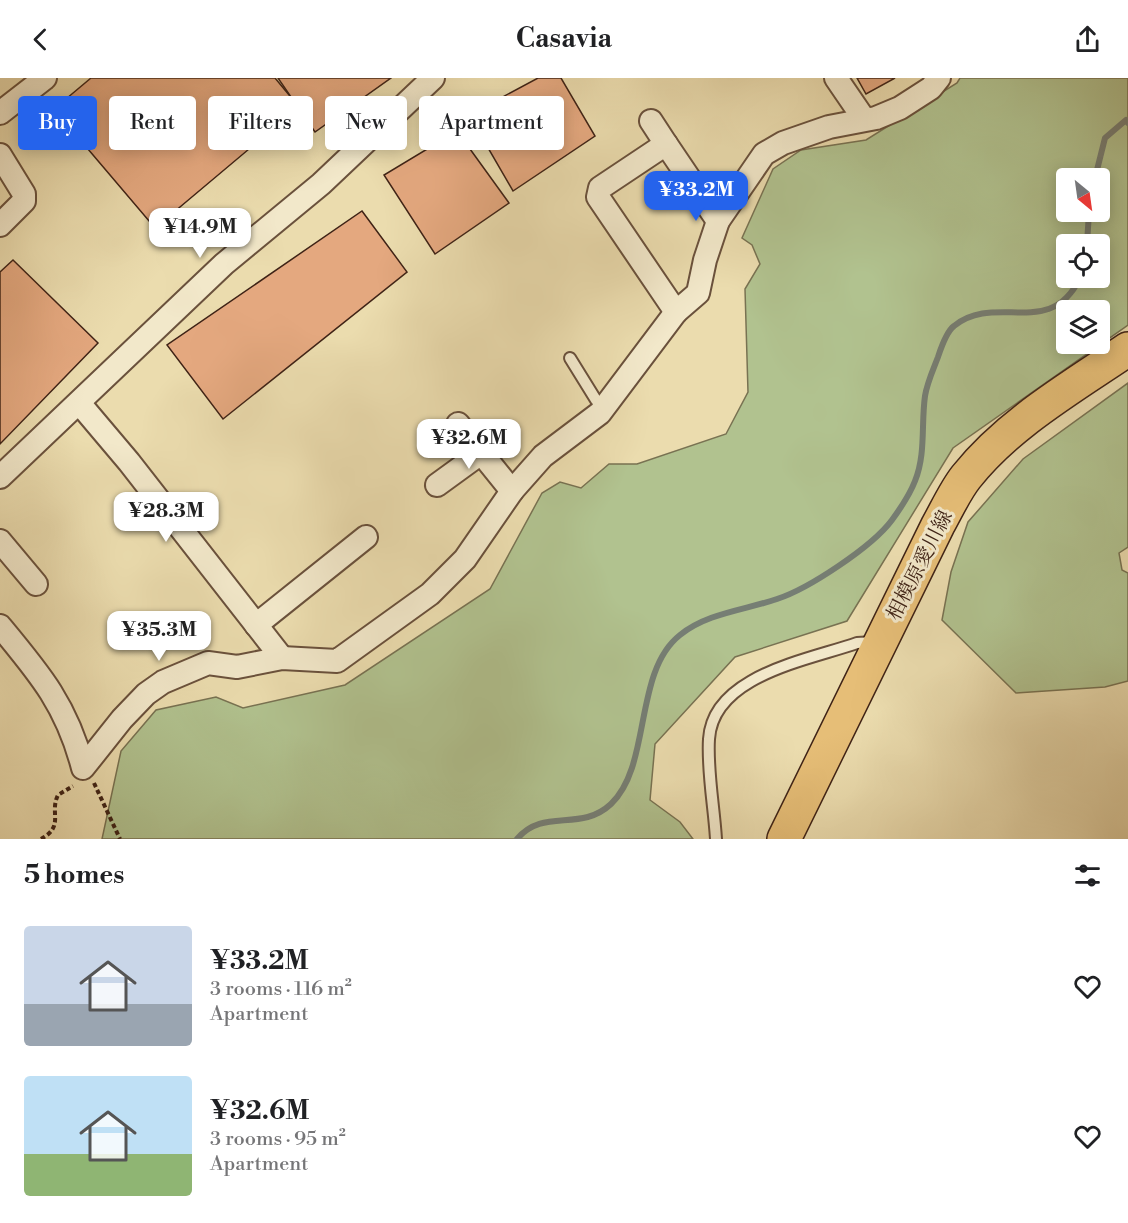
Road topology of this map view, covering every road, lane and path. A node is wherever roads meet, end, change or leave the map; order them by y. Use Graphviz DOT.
graph roads {
  1 [pos="45,78"];
  2 [pos="433,78"];
  3 [pos="836,78"];
  4 [pos="939,78"];
  5 [pos="0,112"];
  6 [pos="864,119"];
  7 [pos="651,121"];
  8 [pos="666,144"];
  9 [pos="0,155"];
  10 [pos="718,222"];
  11 [pos="0,225"];
  12 [pos="676,312"];
  13 [pos="1128,349"];
  14 [pos="570,358"];
  15 [pos="80,404"];
  16 [pos="605,406"];
  17 [pos="458,424"];
  18 [pos="481,453"];
  19 [pos="0,477"];
  20 [pos="437,485"];
  21 [pos="512,491"];
  22 [pos="355,540"];
  23 [pos="0,541"];
  24 [pos="32,572"];
  25 [pos="256,625"];
  26 [pos="0,626"];
  27 [pos="880,641"];
  28 [pos="282,658"];
  29 [pos="84,767"];
  30 [pos="41,839"];
  31 [pos="120,839"];
  32 [pos="716,839"];
  33 [pos="784,839"];
  1 -- 5 [label="street"];
  2 -- 15 [label="street"];
  3 -- 6 [label="street"];
  4 -- 6 [label="street"];
  6 -- 10 [label="street"];
  7 -- 8 [label="street"];
  8 -- 10 [label="street"];
  8 -- 12 [label="street"];
  9 -- 11 [label="street"];
  10 -- 12 [label="street"];
  12 -- 16 [label="street"];
  13 -- 27 [label="main road, 相模原愛川線"];
  14 -- 16 [label="lane"];
  15 -- 19 [label="street"];
  15 -- 25 [label="street"];
  16 -- 21 [label="street"];
  17 -- 18 [label="street"];
  18 -- 20 [label="street"];
  18 -- 21 [label="street"];
  21 -- 28 [label="street"];
  22 -- 25 [label="street"];
  23 -- 24 [label="street"];
  25 -- 28 [label="street"];
  26 -- 29 [label="street"];
  27 -- 32 [label="lane"];
  27 -- 33 [label="main road, 相模原愛川線"];
  28 -- 29 [label="street"];
  29 -- 30 [label="path"];
  29 -- 31 [label="path"];
}
